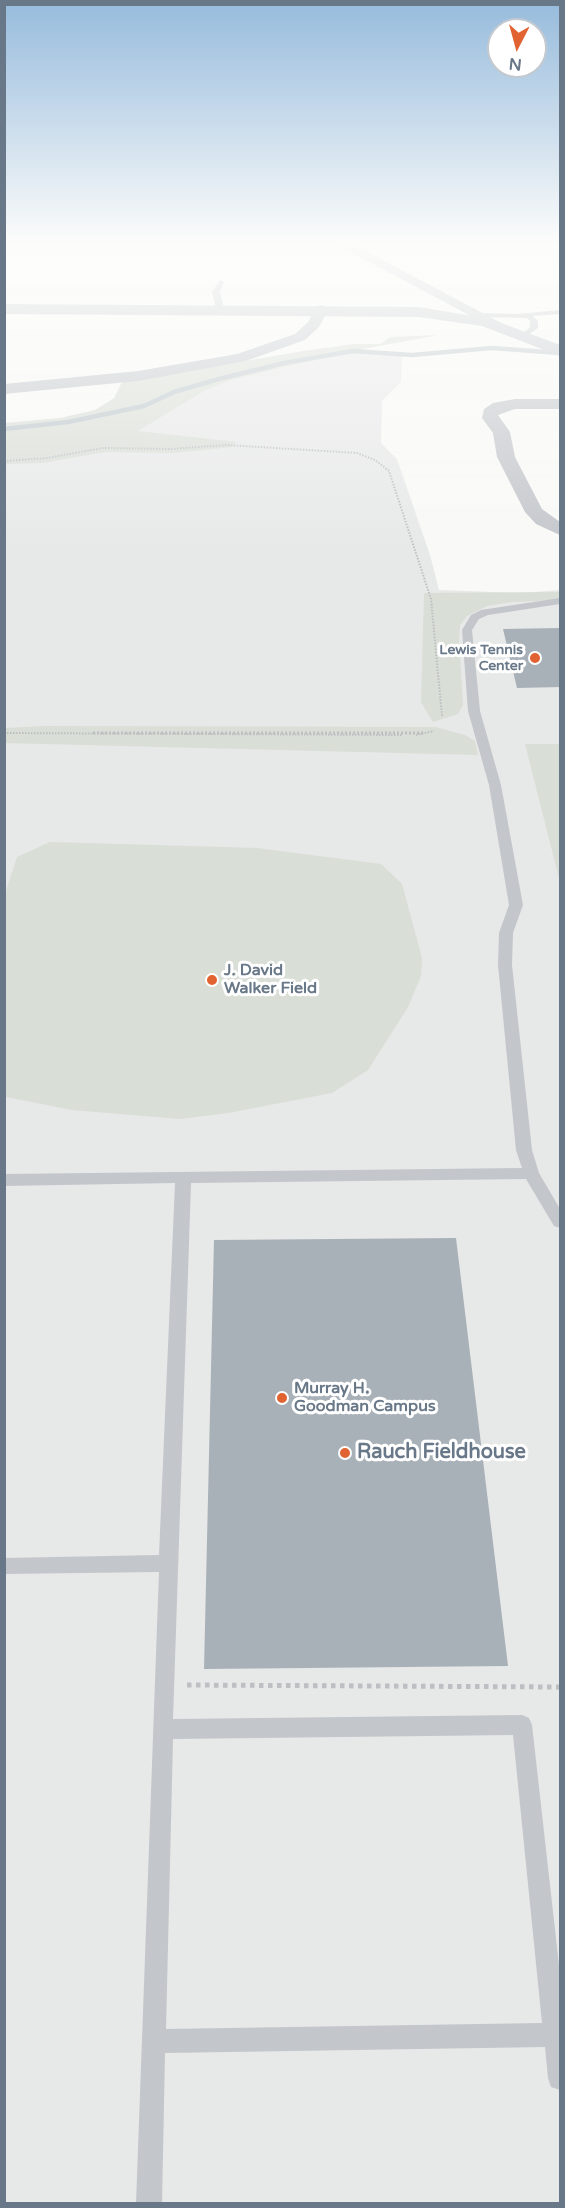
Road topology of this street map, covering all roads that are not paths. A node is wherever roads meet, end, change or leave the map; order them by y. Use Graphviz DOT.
graph roads {
  1 [pos="280,344"];
  2 [pos="543,344"];
  3 [pos="560,351"];
  4 [pos="4,389"];
  5 [pos="561,404"];
  6 [pos="561,529"];
  7 [pos="561,601"];
  8 [pos="531,1173"];
  9 [pos="183,1178"];
  10 [pos="4,1180"];
  11 [pos="561,1222"];
  12 [pos="169,1563"];
  13 [pos="4,1566"];
  14 [pos="164,1729"];
  15 [pos="554,2035"];
  16 [pos="155,2041"];
  17 [pos="561,2078"];
  18 [pos="149,2204"];
  1 -- 4 [label="street"];
  2 -- 3 [label="street"];
  5 -- 6 [label="street"];
  7 -- 8 [label="lane"];
  8 -- 9 [label="lane"];
  8 -- 11 [label="lane"];
  9 -- 10 [label="lane"];
  9 -- 12 [label="lane"];
  12 -- 13 [label="lane"];
  12 -- 14 [label="lane"];
  14 -- 15 [label="lane"];
  14 -- 16 [label="lane"];
  15 -- 16 [label="lane"];
  15 -- 17 [label="lane"];
  16 -- 18 [label="lane"];
}
